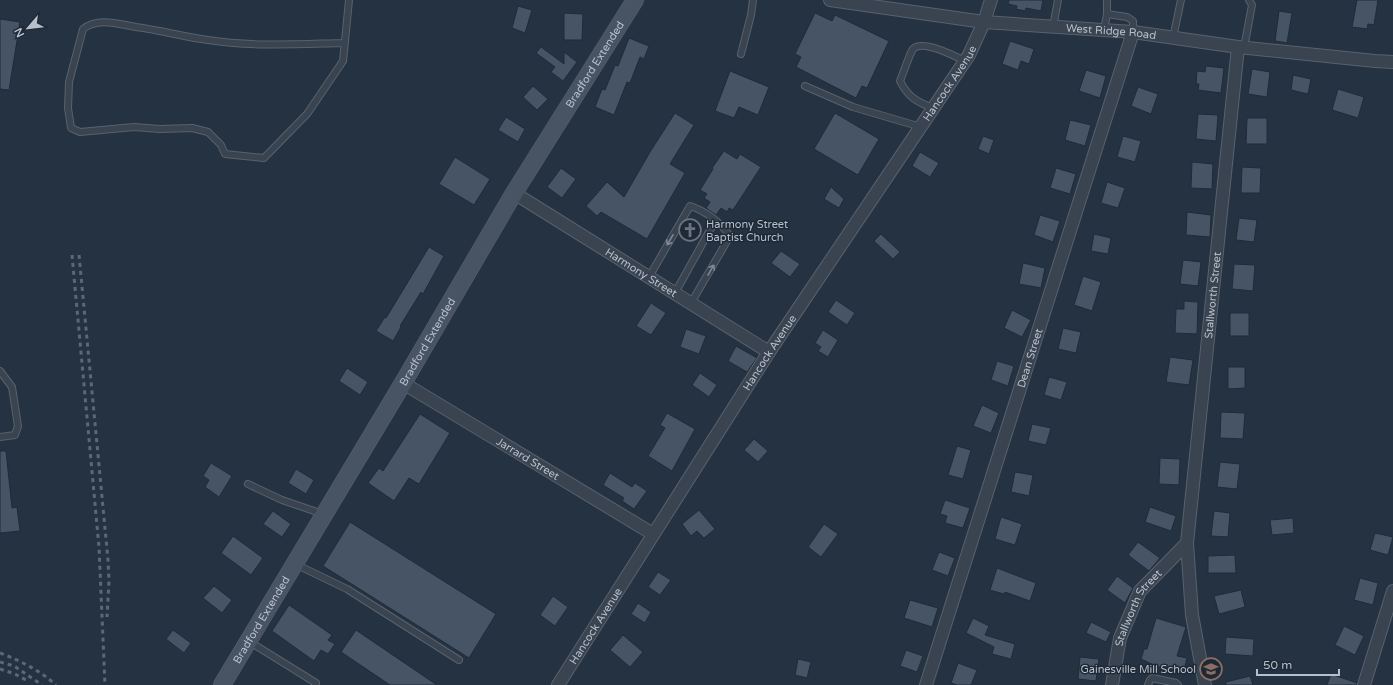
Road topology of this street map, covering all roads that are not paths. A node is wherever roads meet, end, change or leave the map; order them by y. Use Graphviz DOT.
graph roads {
  1 [pos="349,0"];
  2 [pos="635,0"];
  3 [pos="753,0"];
  4 [pos="830,0"];
  5 [pos="991,0"];
  6 [pos="1058,0"];
  7 [pos="1107,0"];
  8 [pos="1181,0"];
  9 [pos="1249,0"];
  10 [pos="1107,14"];
  11 [pos="984,22"];
  12 [pos="1053,27"];
  13 [pos="1104,30"];
  14 [pos="1133,32"];
  15 [pos="1173,38"];
  16 [pos="345,43"];
  17 [pos="1241,47"];
  18 [pos="741,54"];
  19 [pos="965,61"];
  20 [pos="1393,62"];
  21 [pos="805,86"];
  22 [pos="933,108"];
  23 [pos="921,127"];
  24 [pos="514,193"];
  25 [pos="715,221"];
  26 [pos="649,277"];
  27 [pos="676,293"];
  28 [pos="691,303"];
  29 [pos="769,352"];
  30 [pos="0,371"];
  31 [pos="403,383"];
  32 [pos="0,437"];
  33 [pos="248,484"];
  34 [pos="325,514"];
  35 [pos="653,534"];
  36 [pos="1186,543"];
  37 [pos="295,564"];
  38 [pos="1393,591"];
  39 [pos="248,641"];
  40 [pos="459,660"];
  41 [pos="222,685"];
  42 [pos="315,685"];
  43 [pos="558,685"];
  44 [pos="926,685"];
  45 [pos="1112,685"];
  46 [pos="1148,685"];
  47 [pos="1178,685"];
  48 [pos="1205,685"];
  49 [pos="1364,685"];
  1 -- 16 [label="lane"];
  2 -- 24 [label="street, Bradford Extended"];
  3 -- 18 [label="lane"];
  4 -- 11 [label="street, West Ridge Road"];
  5 -- 11 [label="street, Hancock Avenue"];
  6 -- 12 [label="lane"];
  7 -- 10 [label="lane"];
  8 -- 15 [label="lane"];
  9 -- 17 [label="lane"];
  10 -- 13 [label="lane"];
  10 -- 14 [label="lane"];
  11 -- 12 [label="street, West Ridge Road"];
  11 -- 19 [label="street, Hancock Avenue"];
  12 -- 13 [label="street, West Ridge Road"];
  13 -- 14 [label="street, West Ridge Road"];
  14 -- 15 [label="street, West Ridge Road"];
  14 -- 44 [label="street, Dean Street"];
  15 -- 17 [label="street, West Ridge Road"];
  16 -- 16 [label="lane"];
  17 -- 20 [label="street, West Ridge Road"];
  17 -- 36 [label="street, Stallworth Street"];
  19 -- 22 [label="street, Hancock Avenue"];
  19 -- 22 [label="lane"];
  21 -- 23 [label="lane"];
  22 -- 23 [label="street, Hancock Avenue"];
  23 -- 29 [label="street, Hancock Avenue"];
  24 -- 26 [label="street, Harmony Street"];
  24 -- 31 [label="street, Bradford Extended"];
  25 -- 26 [label="lane, one-way"];
  25 -- 27 [label="lane"];
  28 -- 25 [label="lane, one-way"];
  26 -- 27 [label="street, Harmony Street"];
  27 -- 28 [label="street, Harmony Street"];
  28 -- 29 [label="street, Harmony Street"];
  29 -- 35 [label="street, Hancock Avenue"];
  30 -- 32 [label="lane"];
  31 -- 34 [label="street, Bradford Extended"];
  31 -- 35 [label="street, Jarrard Street"];
  33 -- 34 [label="lane"];
  34 -- 37 [label="street, Bradford Extended"];
  35 -- 43 [label="street, Hancock Avenue"];
  36 -- 45 [label="street, Stallworth Street"];
  36 -- 48 [label="street, Stallworth Street"];
  37 -- 39 [label="street, Bradford Extended"];
  37 -- 40 [label="lane"];
  38 -- 49 [label="street"];
  39 -- 41 [label="street, Bradford Extended"];
  39 -- 42 [label="lane"];
  46 -- 47 [label="lane"];
}
